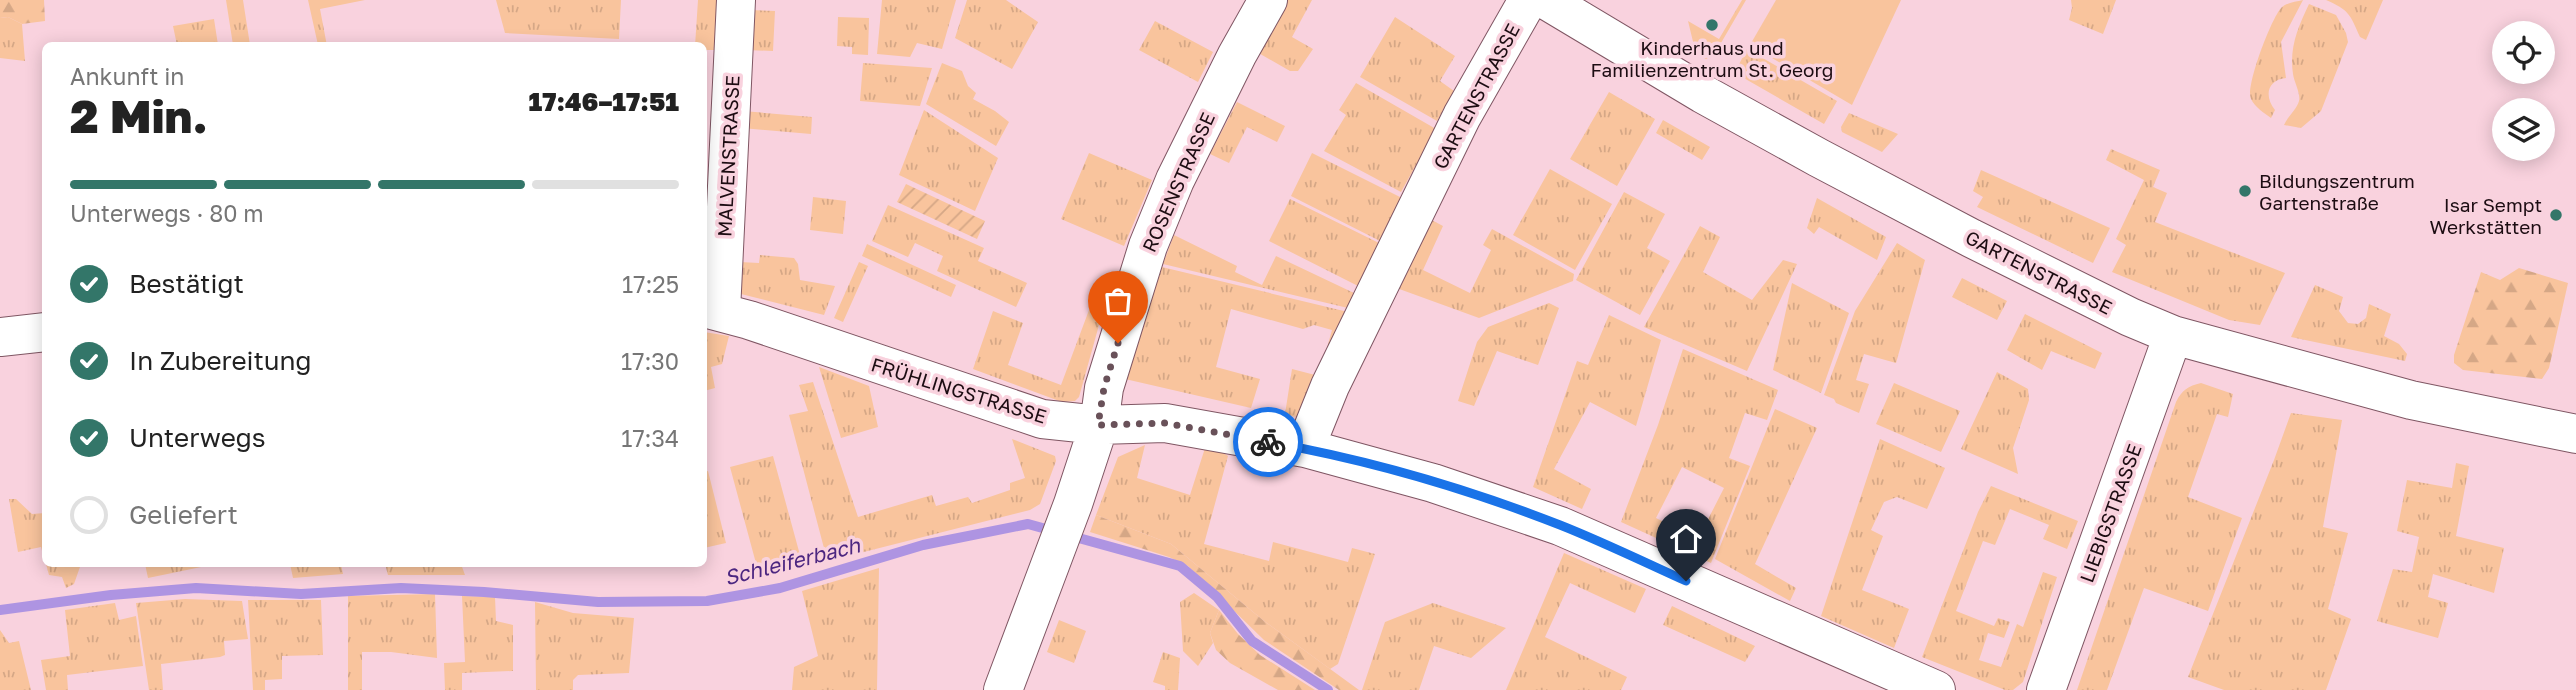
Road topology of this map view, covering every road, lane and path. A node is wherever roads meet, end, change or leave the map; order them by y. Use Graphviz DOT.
graph roads {
  1 [pos="736,0"];
  2 [pos="1268,0"];
  3 [pos="1528,0"];
  4 [pos="1546,0"];
  5 [pos="712,310"];
  6 [pos="42,332"];
  7 [pos="2174,335"];
  8 [pos="0,337"];
  9 [pos="1098,425"];
  10 [pos="2576,434"];
  11 [pos="1305,448"];
  12 [pos="1003,690"];
  13 [pos="1936,690"];
  14 [pos="2046,690"];
  1 -- 5 [label="street, MALVENSTRASSE"];
  2 -- 9 [label="street, ROSENSTRASSE"];
  3 -- 11 [label="street, GARTENSTRASSE"];
  4 -- 7 [label="street, GARTENSTRASSE"];
  5 -- 9 [label="street, FRÜHLINGSTRASSE"];
  6 -- 8 [label="street"];
  7 -- 10 [label="street, GARTENSTRASSE"];
  7 -- 14 [label="street, LIEBIGSTRASSE"];
  9 -- 11 [label="street, FRÜHLINGSTRASSE"];
  9 -- 12 [label="street, ROSENSTRASSE"];
  11 -- 13 [label="street, FRÜHLINGSTRASSE"];
}
